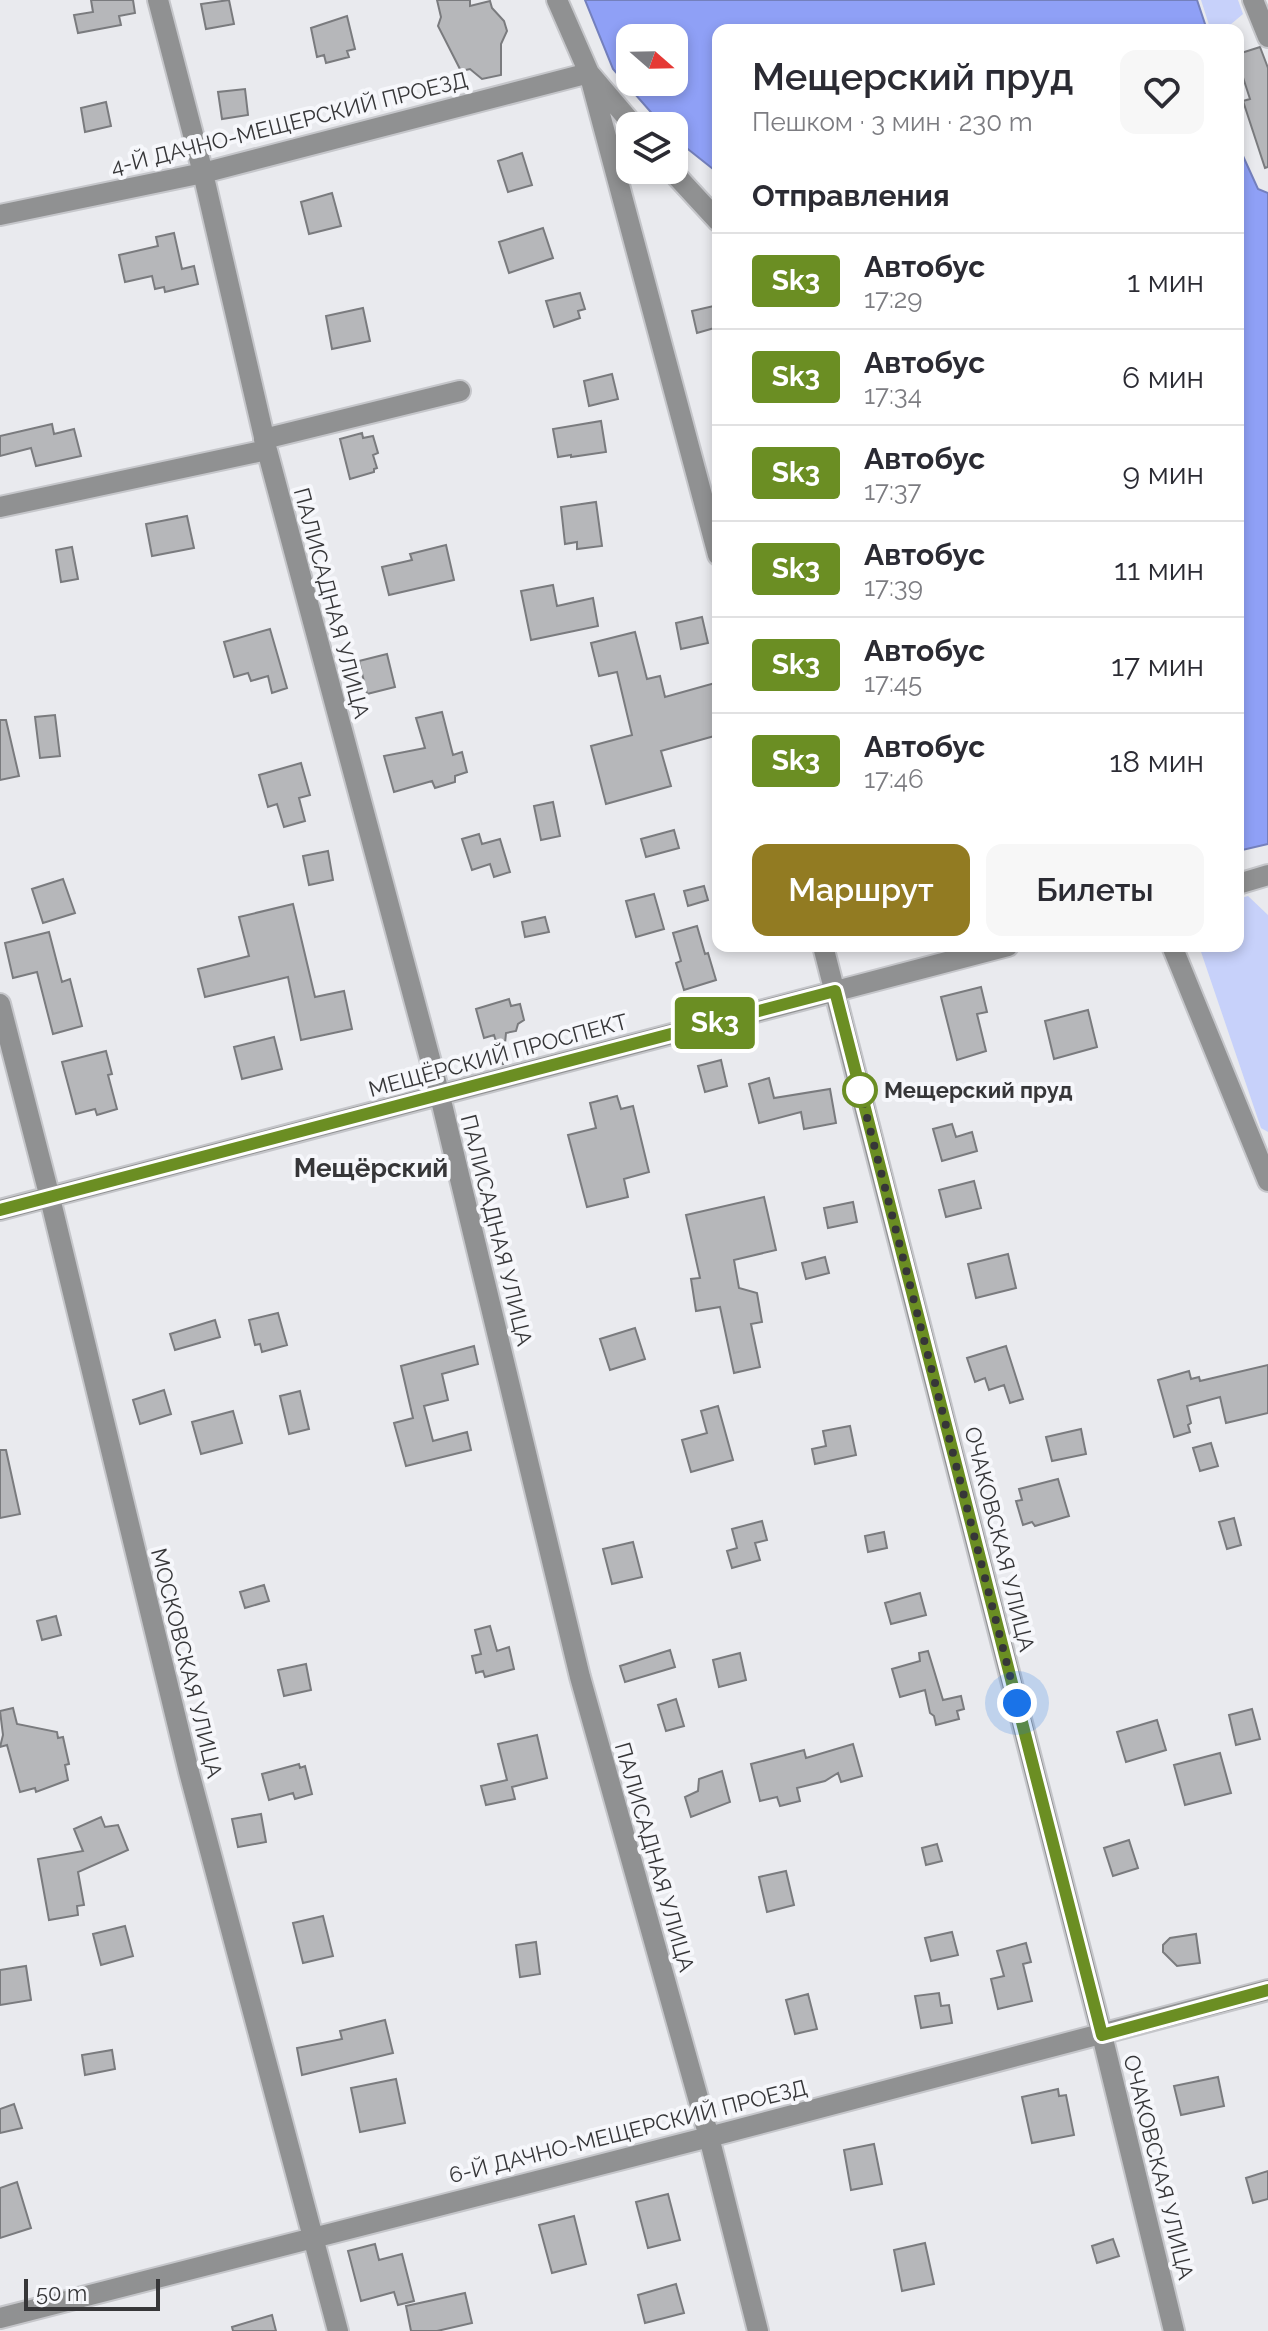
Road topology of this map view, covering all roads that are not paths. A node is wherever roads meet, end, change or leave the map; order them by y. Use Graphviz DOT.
graph roads {
  1 [pos="158,0"];
  2 [pos="557,0"];
  3 [pos="1253,0"];
  4 [pos="1268,37"];
  5 [pos="589,73"];
  6 [pos="622,112"];
  7 [pos="203,173"];
  8 [pos="683,184"];
  9 [pos="0,215"];
  10 [pos="712,216"];
  11 [pos="460,391"];
  12 [pos="266,445"];
  13 [pos="0,507"];
  14 [pos="712,533"];
  15 [pos="1268,875"];
  16 [pos="1244,882"];
  17 [pos="825,952"];
  18 [pos="985,952"];
  19 [pos="1174,952"];
  20 [pos="835,991"];
  21 [pos="0,1004"];
  22 [pos="440,1096"];
  23 [pos="1268,1181"];
  24 [pos="50,1198"];
  25 [pos="0,1210"];
  26 [pos="1268,1990"];
  27 [pos="1102,2035"];
  28 [pos="709,2137"];
  29 [pos="313,2237"];
  30 [pos="0,2318"];
  31 [pos="338,2331"];
  32 [pos="758,2331"];
  33 [pos="1174,2331"];
  1 -- 7 [label="street, ПАЛИСАДНАЯ УЛИЦА"];
  2 -- 5 [label="street"];
  3 -- 4 [label="street"];
  5 -- 6 [label="street"];
  5 -- 7 [label="street, 4-Й ДАЧНО-МЕЩЕРСКИЙ ПРОЕЗД"];
  5 -- 14 [label="street"];
  7 -- 9 [label="street, 4-Й ДАЧНО-МЕЩЕРСКИЙ ПРОЕЗД"];
  7 -- 12 [label="street, ПАЛИСАДНАЯ УЛИЦА"];
  8 -- 10 [label="street"];
  11 -- 12 [label="street"];
  12 -- 13 [label="street"];
  12 -- 22 [label="street, ПАЛИСАДНАЯ УЛИЦА"];
  15 -- 16 [label="street"];
  17 -- 20 [label="street, ОЧАКОВСКАЯ УЛИЦА"];
  18 -- 20 [label="street, МЕЩЁРСКИЙ ПРОСПЕКТ"];
  19 -- 23 [label="street"];
  20 -- 22 [label="street, МЕЩЁРСКИЙ ПРОСПЕКТ"];
  20 -- 27 [label="street, ОЧАКОВСКАЯ УЛИЦА"];
  21 -- 24 [label="street, МОСКОВСКАЯ УЛИЦА"];
  22 -- 24 [label="street, МЕЩЁРСКИЙ ПРОСПЕКТ"];
  22 -- 28 [label="street, ПАЛИСАДНАЯ УЛИЦА"];
  24 -- 25 [label="street, МЕЩЁРСКИЙ ПРОСПЕКТ"];
  24 -- 29 [label="street, МОСКОВСКАЯ УЛИЦА"];
  26 -- 27 [label="street, 6-Й ДАЧНО-МЕЩЕРСКИЙ ПРОЕЗД"];
  27 -- 28 [label="street, 6-Й ДАЧНО-МЕЩЕРСКИЙ ПРОЕЗД"];
  27 -- 33 [label="street, ОЧАКОВСКАЯ УЛИЦА"];
  28 -- 29 [label="street, 6-Й ДАЧНО-МЕЩЕРСКИЙ ПРОЕЗД"];
  28 -- 32 [label="street, ПАЛИСАДНАЯ УЛИЦА"];
  29 -- 30 [label="street, 6-Й ДАЧНО-МЕЩЕРСКИЙ ПРОЕЗД"];
  29 -- 31 [label="street, МОСКОВСКАЯ УЛИЦА"];
}
